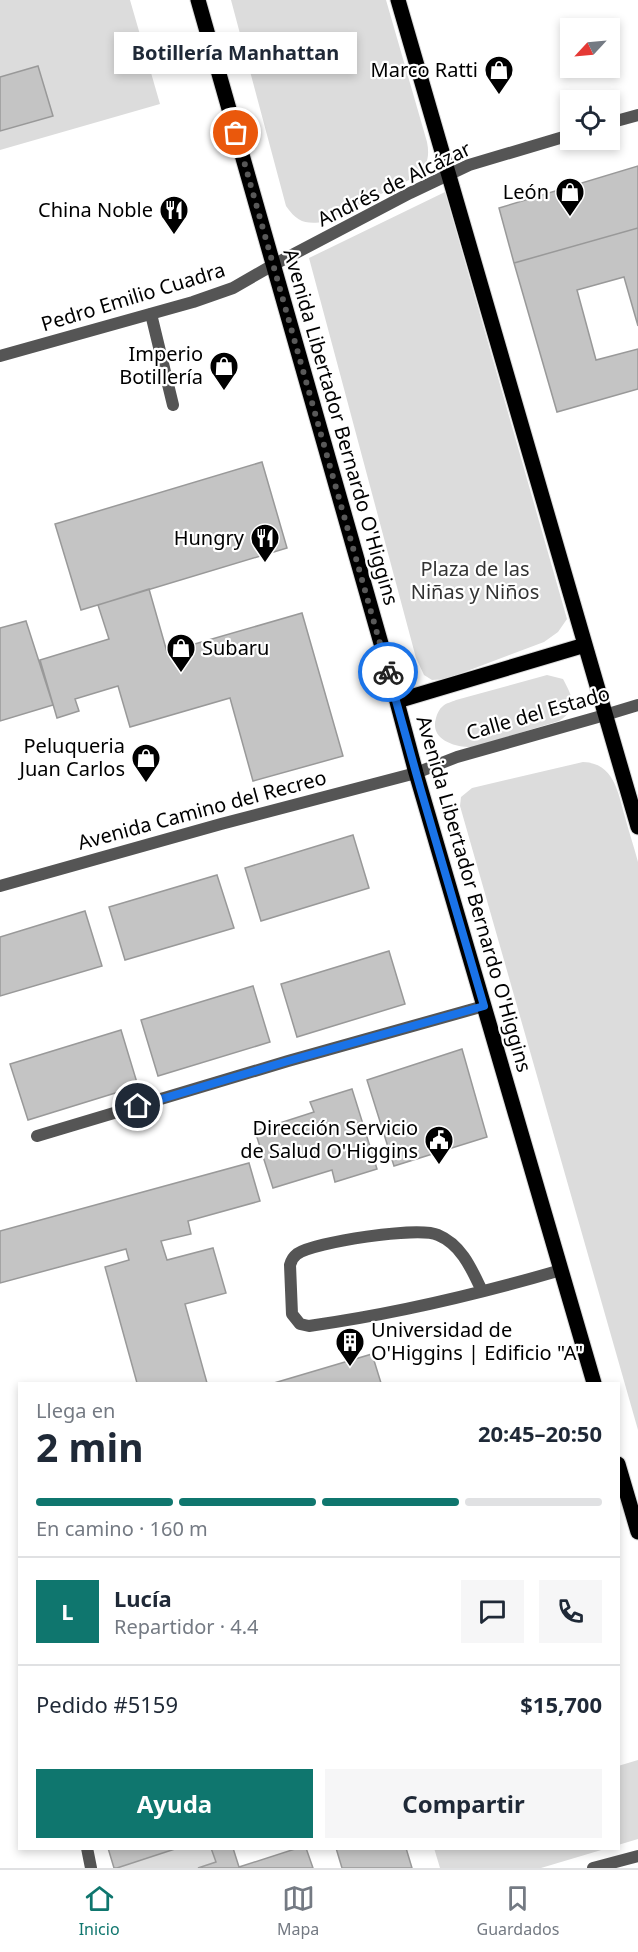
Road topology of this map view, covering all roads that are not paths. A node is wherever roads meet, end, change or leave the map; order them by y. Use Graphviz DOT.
graph roads {
  1 [pos="198,0"];
  2 [pos="398,0"];
  3 [pos="638,115"];
  4 [pos="620,120"];
  5 [pos="560,138"];
  6 [pos="450,174"];
  7 [pos="273,265"];
  8 [pos="151,314"];
  9 [pos="0,356"];
  10 [pos="173,405"];
  11 [pos="585,645"];
  12 [pos="397,701"];
  13 [pos="638,705"];
  14 [pos="605,715"];
  15 [pos="416,773"];
  16 [pos="638,827"];
  17 [pos="0,886"];
  18 [pos="484,1006"];
  19 [pos="38,1136"];
  20 [pos="561,1270"];
  21 [pos="482,1291"];
  22 [pos="594,1382"];
  23 [pos="620,1471"];
  24 [pos="638,1532"];
  25 [pos="87,1850"];
  26 [pos="638,1856"];
  27 [pos="91,1868"];
  28 [pos="592,1868"];
  1 -- 7 [label="main road, Avenida Libertador Bernardo O'Higgins"];
  2 -- 6 [label="main road"];
  3 -- 4 [label="street"];
  5 -- 6 [label="street, Andrés de Alcázar"];
  6 -- 7 [label="street, Andrés de Alcázar"];
  6 -- 11 [label="main road"];
  7 -- 8 [label="street, Pedro Emilio Cuadra"];
  7 -- 12 [label="main road, Avenida Libertador Bernardo O'Higgins"];
  8 -- 9 [label="street, Pedro Emilio Cuadra"];
  8 -- 10 [label="street"];
  11 -- 12 [label="main road"];
  11 -- 14 [label="main road"];
  12 -- 15 [label="main road, Avenida Libertador Bernardo O'Higgins"];
  13 -- 14 [label="street, Calle del Estado"];
  14 -- 15 [label="street, Calle del Estado"];
  14 -- 16 [label="main road"];
  15 -- 17 [label="street, Avenida Camino del Recreo"];
  15 -- 18 [label="main road, Avenida Libertador Bernardo O'Higgins"];
  18 -- 19 [label="street"];
  18 -- 20 [label="main road, Avenida Libertador Bernardo O'Higgins"];
  20 -- 21 [label="street"];
  20 -- 22 [label="main road, Avenida Libertador Bernardo O'Higgins"];
  21 -- 21 [label="street"];
  23 -- 24 [label="main road"];
  25 -- 27 [label="street"];
  26 -- 28 [label="street"];
}
